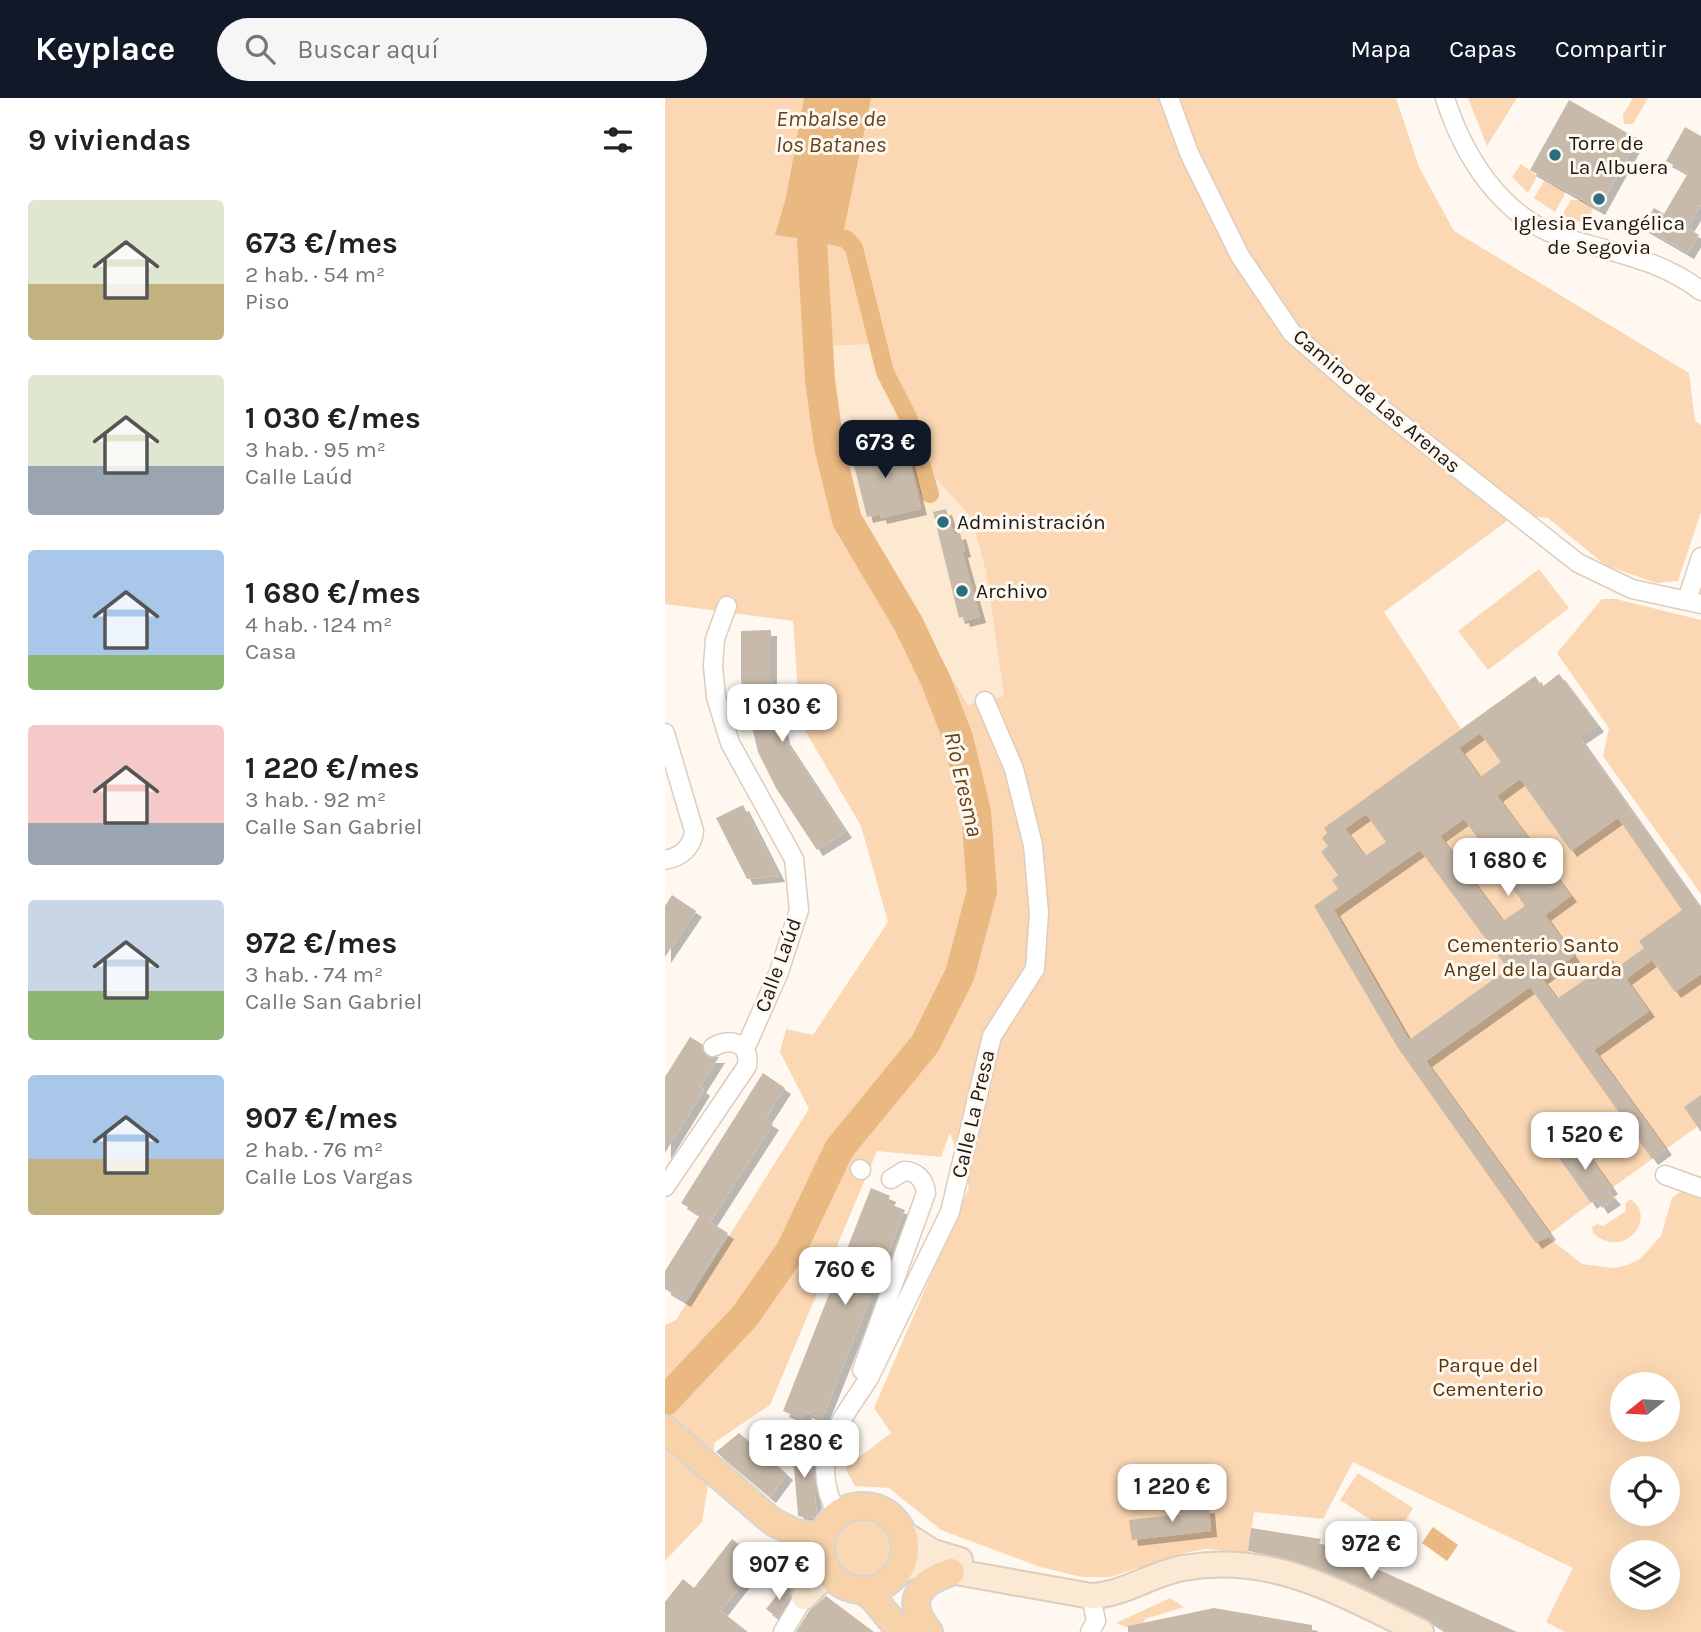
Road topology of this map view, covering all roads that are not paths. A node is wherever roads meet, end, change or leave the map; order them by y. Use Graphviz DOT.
graph roads {
  1 [pos="1168,98"];
  2 [pos="1445,98"];
  3 [pos="1701,291"];
  4 [pos="1701,556"];
  5 [pos="1694,602"];
  6 [pos="727,606"];
  7 [pos="985,701"];
  8 [pos="665,733"];
  9 [pos="665,860"];
  10 [pos="713,1047"];
  11 [pos="745,1049"];
  12 [pos="1665,1175"];
  13 [pos="891,1178"];
  14 [pos="665,1187"];
  15 [pos="1701,1188"];
  16 [pos="852,1400"];
  17 [pos="665,1429"];
  18 [pos="665,1448"];
  19 [pos="705,1472"];
  20 [pos="838,1515"];
  21 [pos="901,1532"];
  22 [pos="825,1555"];
  23 [pos="951,1572"];
  24 [pos="883,1581"];
  25 [pos="1029,1584"];
  26 [pos="1090,1596"];
  27 [pos="804,1597"];
  28 [pos="1093,1628"];
  29 [pos="783,1632"];
  30 [pos="901,1632"];
  31 [pos="928,1632"];
  32 [pos="1421,1632"];
  1 -- 5 [label="street, Camino de Las Arenas"];
  2 -- 3 [label="street"];
  4 -- 5 [label="street"];
  6 -- 11 [label="street, Calle Laúd"];
  7 -- 16 [label="street, Calle La Presa"];
  8 -- 9 [label="street"];
  10 -- 11 [label="street"];
  11 -- 14 [label="street, Calle Laúd"];
  12 -- 15 [label="street"];
  13 -- 16 [label="street"];
  16 -- 20 [label="street, Calle La Presa"];
  17 -- 19 [label="main road"];
  18 -- 19 [label="main road"];
  19 -- 22 [label="main road"];
  20 -- 21 [label="main road"];
  20 -- 22 [label="main road"];
  21 -- 24 [label="main road"];
  21 -- 25 [label="main road"];
  22 -- 24 [label="main road"];
  22 -- 27 [label="main road"];
  23 -- 24 [label="main road"];
  23 -- 25 [label="main road"];
  23 -- 31 [label="main road"];
  24 -- 30 [label="main road"];
  24 -- 31 [label="main road"];
  25 -- 26 [label="main road"];
  26 -- 28 [label="street"];
  26 -- 32 [label="main road"];
  27 -- 29 [label="street"];
}
